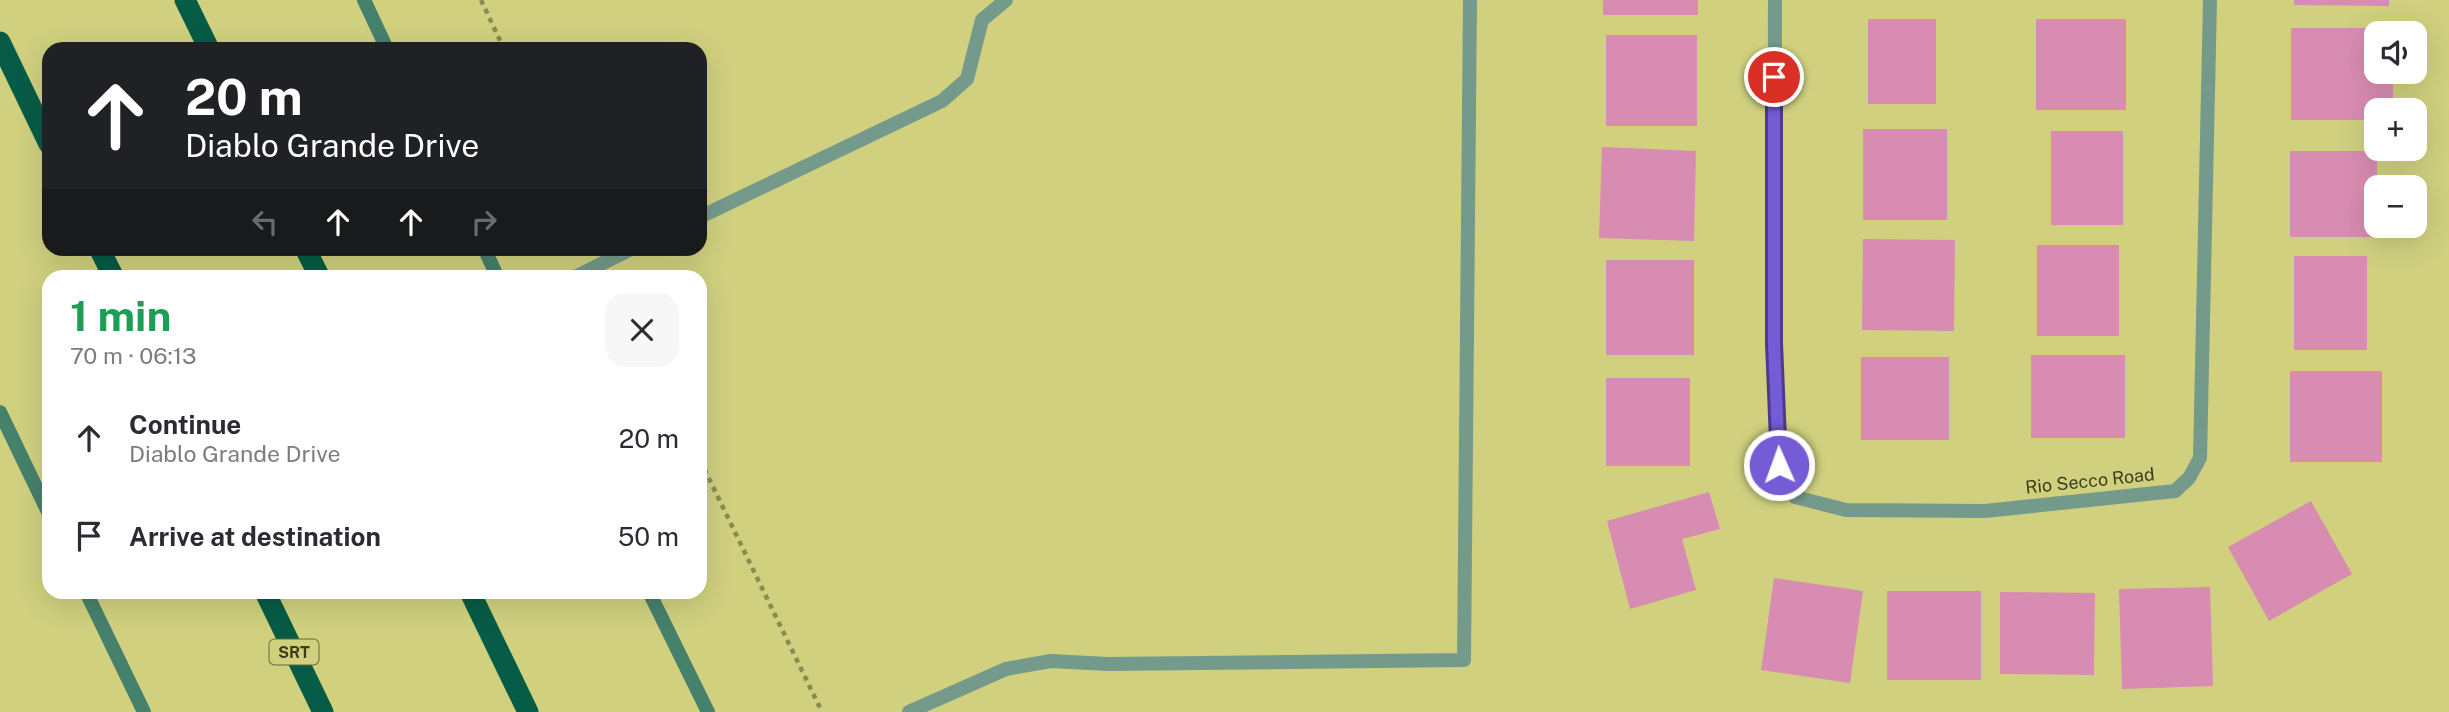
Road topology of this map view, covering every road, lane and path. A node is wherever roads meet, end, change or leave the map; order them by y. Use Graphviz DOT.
graph roads {
  1 [pos="186,0"];
  2 [pos="364,0"];
  3 [pos="481,0"];
  4 [pos="1006,0"];
  5 [pos="1471,0"];
  6 [pos="1775,0"];
  7 [pos="2210,0"];
  8 [pos="0,42"];
  9 [pos="206,42"];
  10 [pos="384,42"];
  11 [pos="501,42"];
  12 [pos="42,129"];
  13 [pos="707,214"];
  14 [pos="618,256"];
  15 [pos="589,270"];
  16 [pos="0,412"];
  17 [pos="707,474"];
  18 [pos="42,499"];
  19 [pos="89,599"];
  20 [pos="268,599"];
  21 [pos="473,599"];
  22 [pos="652,599"];
  23 [pos="144,712"];
  24 [pos="323,712"];
  25 [pos="528,712"];
  26 [pos="708,712"];
  27 [pos="822,712"];
  28 [pos="909,712"];
  1 -- 9 [label="highway"];
  2 -- 10 [label="main road"];
  3 -- 11 [label="path"];
  4 -- 13 [label="street"];
  5 -- 28 [label="street"];
  6 -- 7 [label="street, Rio Secco Road"];
  8 -- 12 [label="highway"];
  14 -- 15 [label="street"];
  16 -- 18 [label="main road"];
  17 -- 27 [label="path"];
  19 -- 23 [label="main road"];
  20 -- 24 [label="highway, SRT"];
  21 -- 25 [label="highway"];
  22 -- 26 [label="main road"];
}
